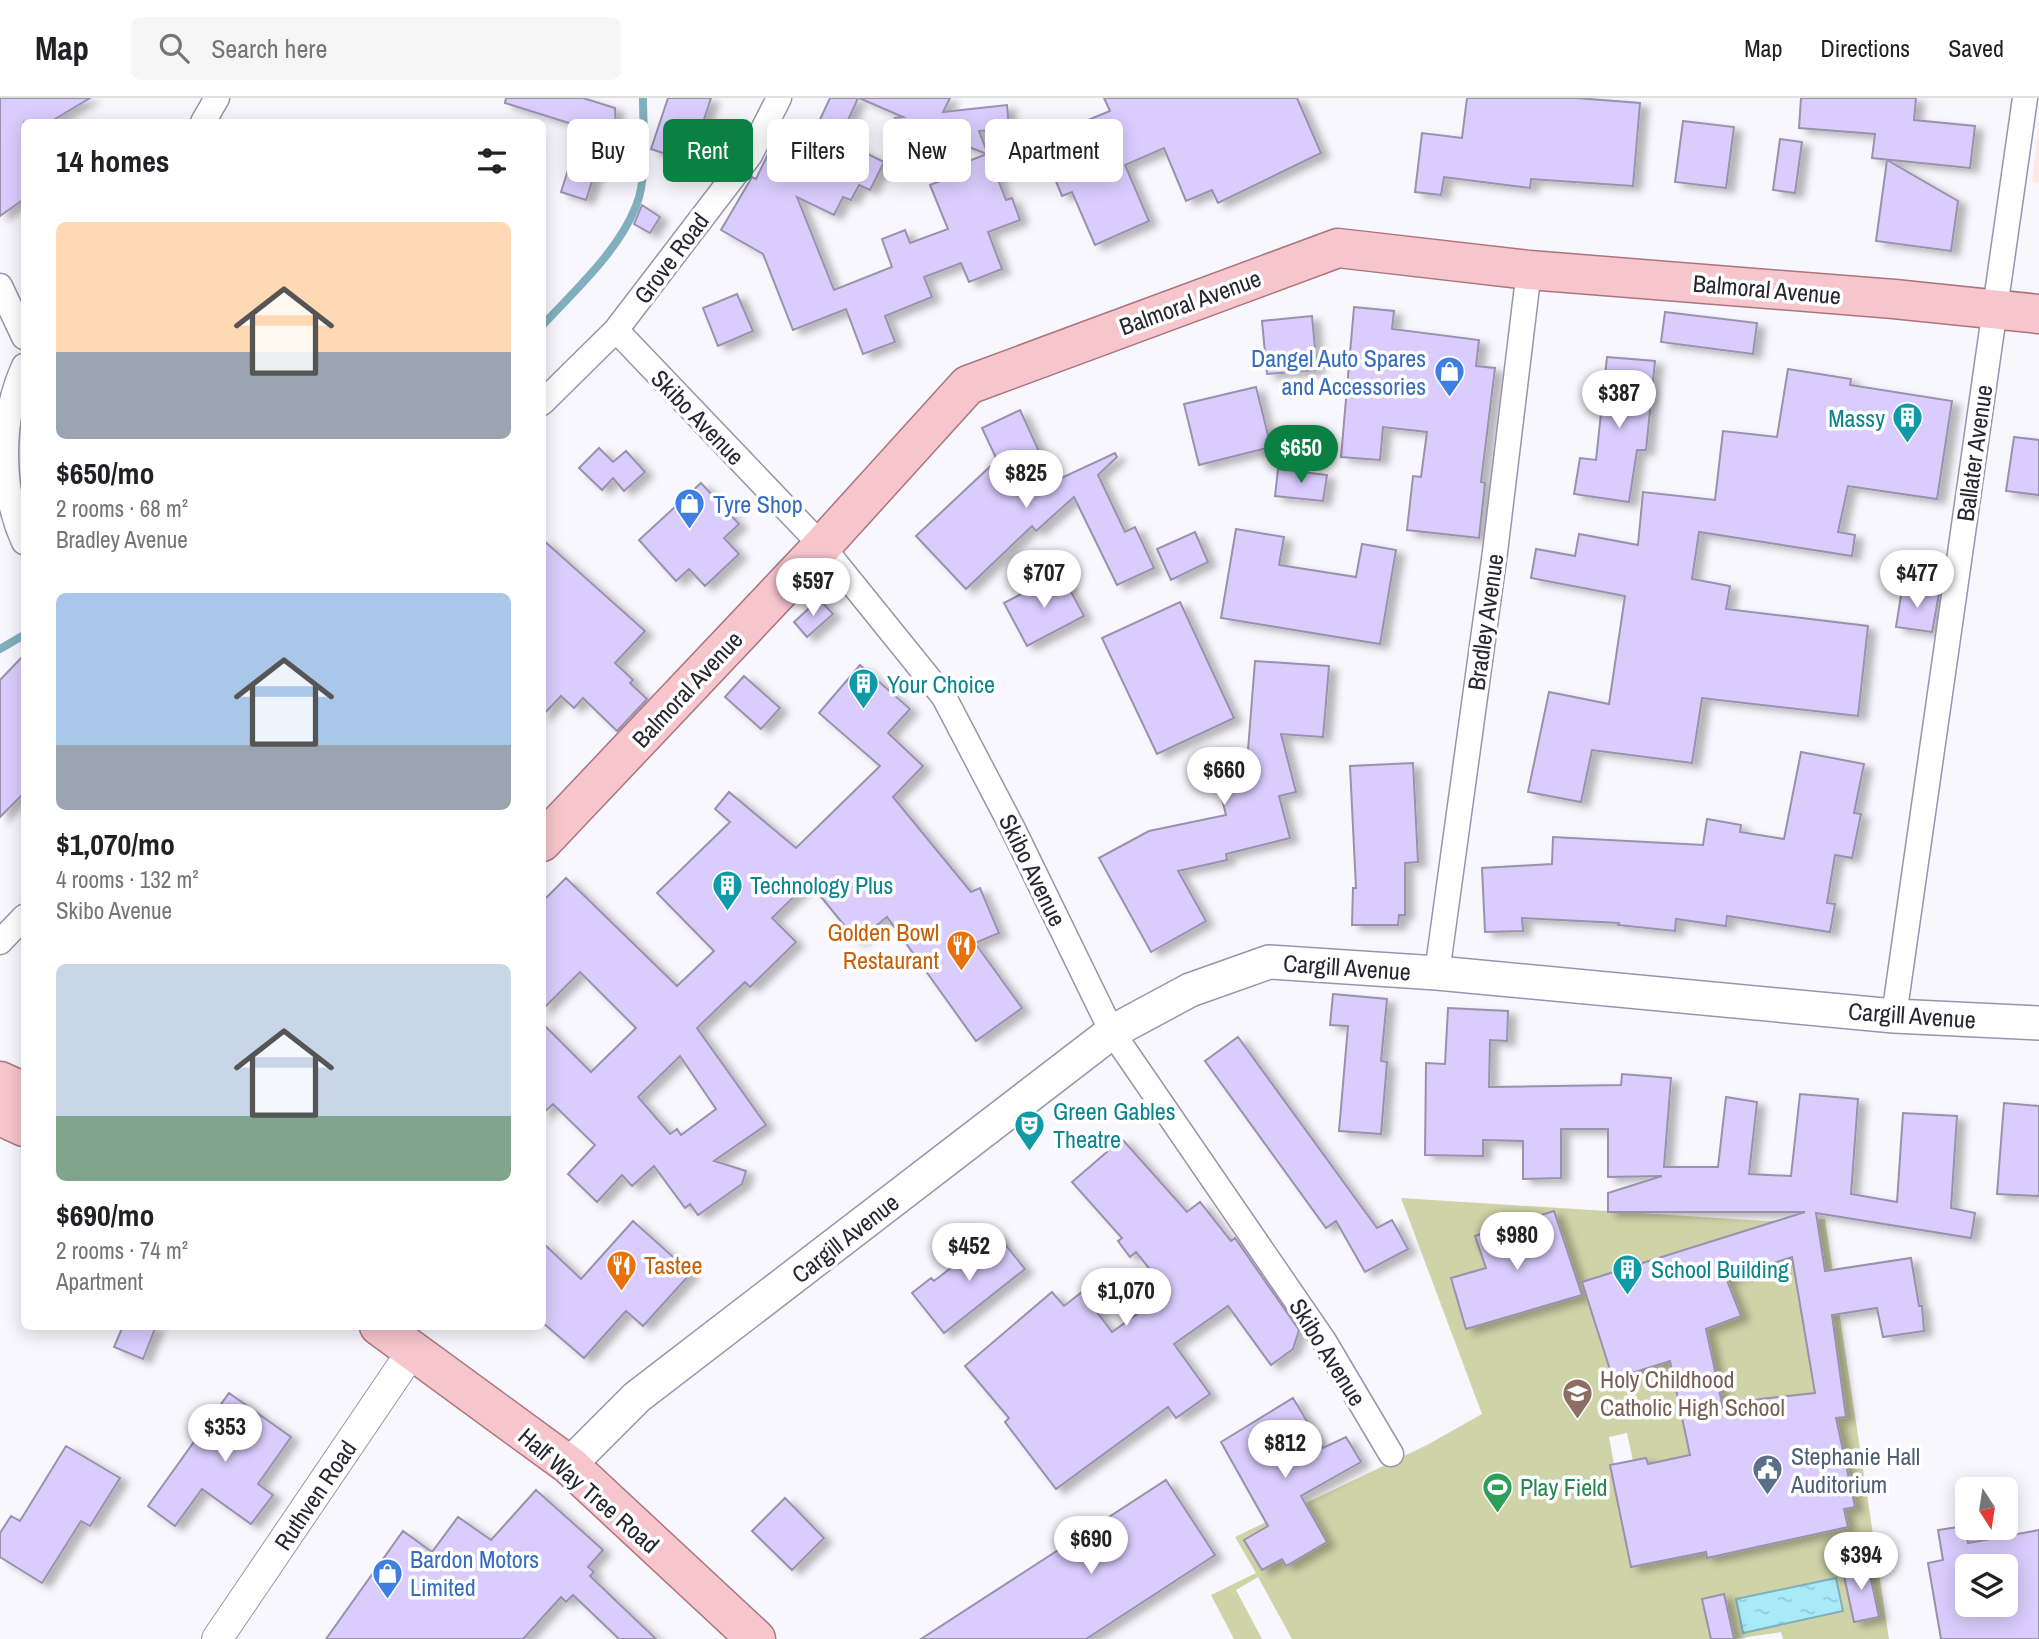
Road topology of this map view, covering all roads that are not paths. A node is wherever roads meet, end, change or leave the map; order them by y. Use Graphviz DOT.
graph roads {
  1 [pos="217,98"];
  2 [pos="779,98"];
  3 [pos="2025,98"];
  4 [pos="205,119"];
  5 [pos="1529,270"];
  6 [pos="0,286"];
  7 [pos="1995,310"];
  8 [pos="2039,314"];
  9 [pos="615,330"];
  10 [pos="21,331"];
  11 [pos="21,373"];
  12 [pos="546,399"];
  13 [pos="21,534"];
  14 [pos="822,546"];
  15 [pos="546,838"];
  16 [pos="21,920"];
  17 [pos="0,942"];
  18 [pos="1437,973"];
  19 [pos="1894,1016"];
  20 [pos="2039,1023"];
  21 [pos="1112,1031"];
  22 [pos="0,1081"];
  23 [pos="21,1091"];
  24 [pos="0,1116"];
  25 [pos="21,1126"];
  26 [pos="385,1330"];
  27 [pos="413,1350"];
  28 [pos="1391,1454"];
  29 [pos="569,1465"];
  30 [pos="217,1639"];
  31 [pos="756,1639"];
  1 -- 4 [label="street"];
  2 -- 9 [label="street, Grove Road"];
  3 -- 7 [label="street, Ballater Avenue"];
  5 -- 7 [label="main road, Balmoral Avenue"];
  5 -- 14 [label="main road, Balmoral Avenue"];
  5 -- 18 [label="street, Bradley Avenue"];
  6 -- 10 [label="street"];
  7 -- 8 [label="main road, Balmoral Avenue"];
  7 -- 19 [label="street, Ballater Avenue"];
  9 -- 12 [label="street, Grove Road"];
  9 -- 14 [label="street, Skibo Avenue"];
  11 -- 13 [label="street"];
  14 -- 15 [label="main road, Balmoral Avenue"];
  14 -- 21 [label="street, Skibo Avenue"];
  16 -- 17 [label="street"];
  18 -- 19 [label="main road, Cargill Avenue"];
  18 -- 21 [label="main road, Cargill Avenue"];
  19 -- 20 [label="main road, Cargill Avenue"];
  21 -- 28 [label="street, Skibo Avenue"];
  21 -- 29 [label="main road, Cargill Avenue"];
  22 -- 23 [label="main road"];
  24 -- 25 [label="main road"];
  26 -- 27 [label="main road, Half Way Tree Road"];
  27 -- 29 [label="main road, Half Way Tree Road"];
  27 -- 30 [label="street, Ruthven Road"];
  29 -- 31 [label="main road, Half Way Tree Road"];
}
